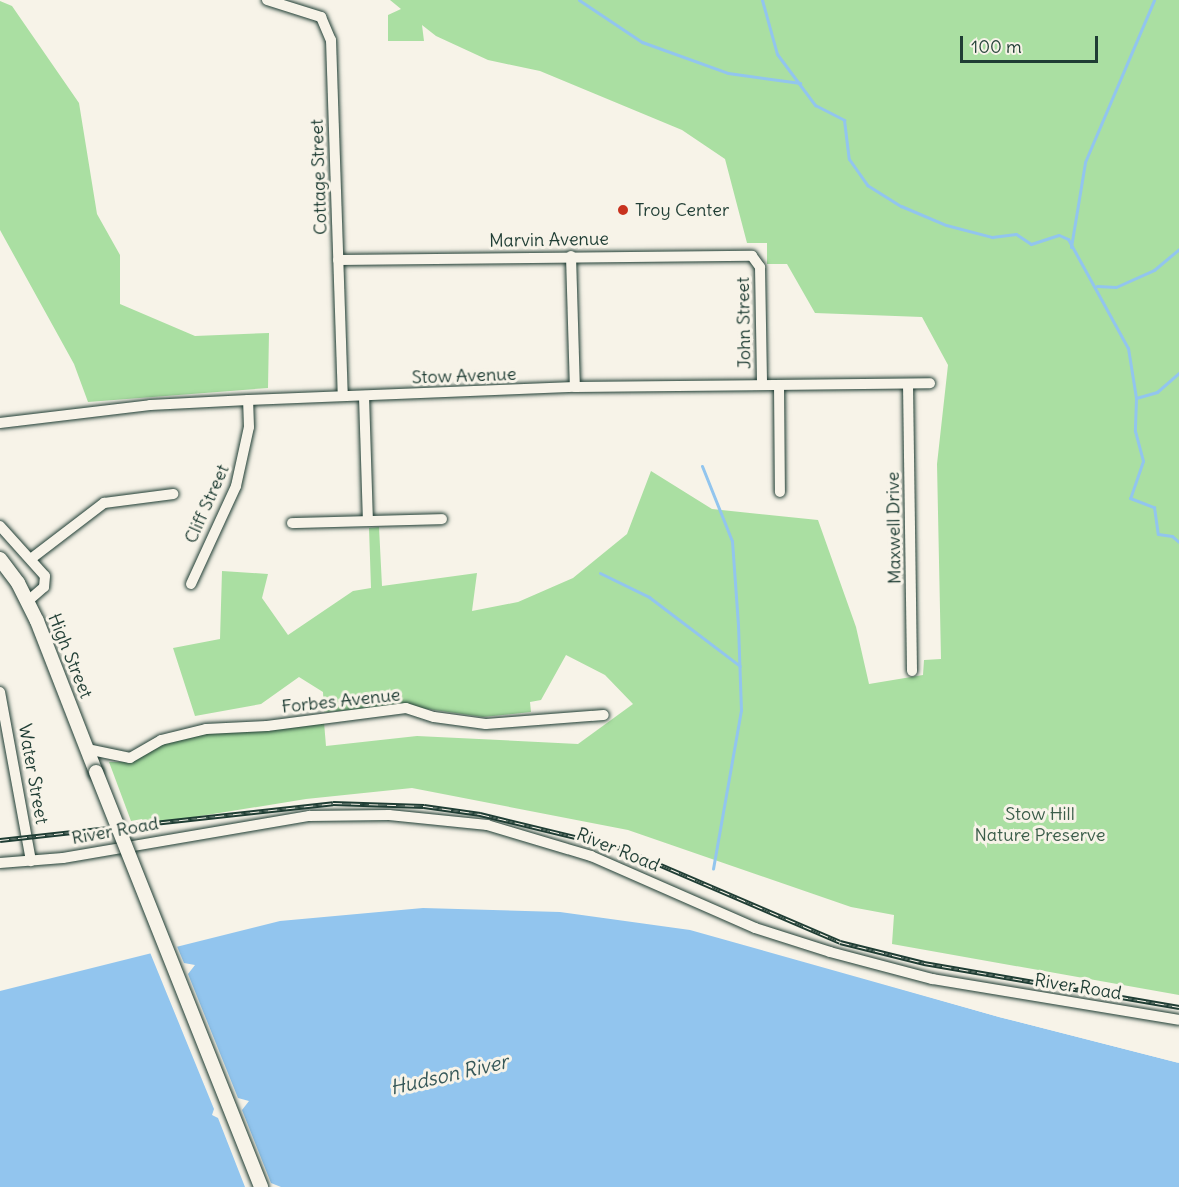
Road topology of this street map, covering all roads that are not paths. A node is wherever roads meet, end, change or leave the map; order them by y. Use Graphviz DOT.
graph roads {
  1 [pos="267,0"];
  2 [pos="571,256"];
  3 [pos="338,260"];
  4 [pos="758,261"];
  5 [pos="930,383"];
  6 [pos="908,384"];
  7 [pos="762,385"];
  8 [pos="779,385"];
  9 [pos="575,387"];
  10 [pos="343,396"];
  11 [pos="364,396"];
  12 [pos="248,400"];
  13 [pos="0,423"];
  14 [pos="780,492"];
  15 [pos="173,494"];
  16 [pos="442,519"];
  17 [pos="368,521"];
  18 [pos="292,523"];
  19 [pos="0,526"];
  20 [pos="32,558"];
  21 [pos="0,559"];
  22 [pos="191,584"];
  23 [pos="28,601"];
  24 [pos="912,671"];
  25 [pos="0,692"];
  26 [pos="604,715"];
  27 [pos="87,749"];
  28 [pos="31,861"];
  29 [pos="0,863"];
  30 [pos="1179,1020"];
  31 [pos="261,1187"];
  1 -- 3 [label="street, Cottage Street"];
  2 -- 3 [label="street, Marvin Avenue"];
  2 -- 4 [label="street, Marvin Avenue"];
  2 -- 9 [label="street"];
  3 -- 10 [label="street, Cottage Street"];
  4 -- 7 [label="street, John Street"];
  5 -- 6 [label="street, Stow Avenue"];
  6 -- 8 [label="street, Stow Avenue"];
  6 -- 24 [label="street, Maxwell Drive"];
  7 -- 8 [label="street, Stow Avenue"];
  7 -- 9 [label="street, Stow Avenue"];
  8 -- 14 [label="street"];
  9 -- 11 [label="street, Stow Avenue"];
  10 -- 11 [label="street, Stow Avenue"];
  10 -- 12 [label="street, Stow Avenue"];
  11 -- 17 [label="street"];
  12 -- 13 [label="street, Stow Avenue"];
  12 -- 22 [label="street, Cliff Street"];
  15 -- 20 [label="street"];
  16 -- 17 [label="street"];
  17 -- 18 [label="street"];
  19 -- 20 [label="street"];
  20 -- 23 [label="street"];
  21 -- 23 [label="main road, High Street"];
  23 -- 27 [label="main road, High Street"];
  25 -- 28 [label="street, Water Street"];
  26 -- 27 [label="street, Forbes Avenue"];
  27 -- 31 [label="main road, High Street, bridge"];
  28 -- 29 [label="street, River Road"];
  28 -- 30 [label="street, River Road"];
}
